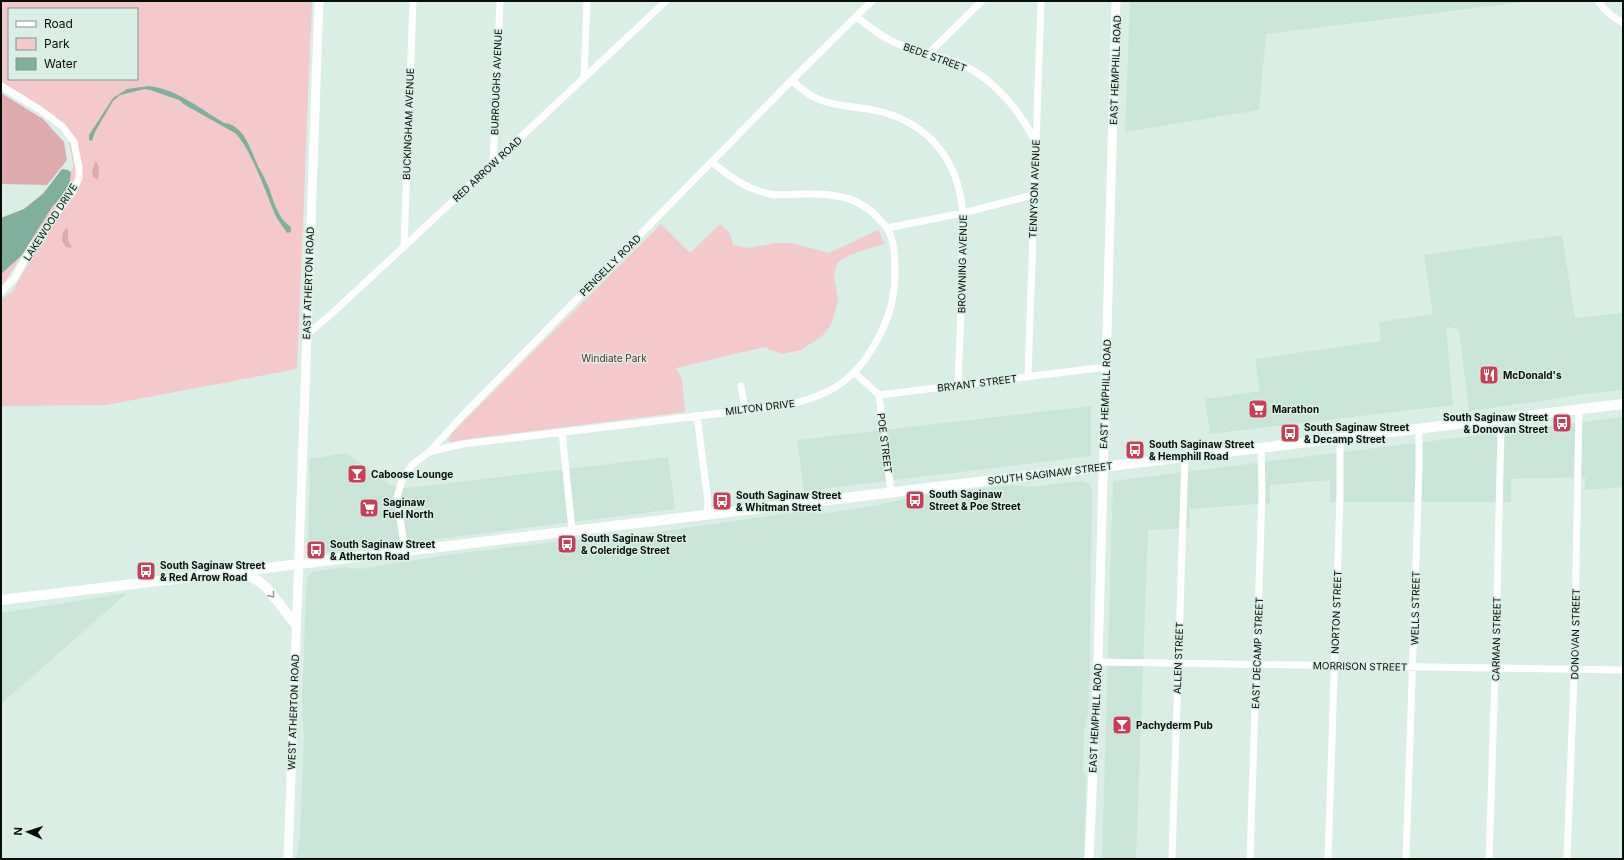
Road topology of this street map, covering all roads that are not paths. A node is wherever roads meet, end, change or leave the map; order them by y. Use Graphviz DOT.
graph roads {
  1 [pos="319,1"];
  2 [pos="413,1"];
  3 [pos="500,1"];
  4 [pos="587,1"];
  5 [pos="666,1"];
  6 [pos="872,1"];
  7 [pos="982,1"];
  8 [pos="1040,1"];
  9 [pos="1116,1"];
  10 [pos="1598,1"];
  11 [pos="857,17"];
  12 [pos="1623,23"];
  13 [pos="929,53"];
  14 [pos="584,77"];
  15 [pos="792,80"];
  16 [pos="1,86"];
  17 [pos="1035,142"];
  18 [pos="712,162"];
  19 [pos="493,164"];
  20 [pos="1033,195"];
  21 [pos="963,213"];
  22 [pos="886,228"];
  23 [pos="404,246"];
  24 [pos="1,292"];
  25 [pos="306,335"];
  26 [pos="1106,367"];
  27 [pos="855,373"];
  28 [pos="1028,377"];
  29 [pos="959,385"];
  30 [pos="741,386"];
  31 [pos="879,395"];
  32 [pos="1623,404"];
  33 [pos="745,409"];
  34 [pos="1579,409"];
  35 [pos="697,415"];
  36 [pos="1499,418"];
  37 [pos="1418,428"];
  38 [pos="562,432"];
  39 [pos="1340,437"];
  40 [pos="1261,447"];
  41 [pos="429,452"];
  42 [pos="1185,456"];
  43 [pos="1104,467"];
  44 [pos="891,492"];
  45 [pos="707,514"];
  46 [pos="572,530"];
  47 [pos="404,551"];
  48 [pos="298,564"];
  49 [pos="242,571"];
  50 [pos="1,600"];
  51 [pos="296,625"];
  52 [pos="1098,662"];
  53 [pos="1178,663"];
  54 [pos="1256,664"];
  55 [pos="1335,666"];
  56 [pos="1413,667"];
  57 [pos="1495,668"];
  58 [pos="1574,670"];
  59 [pos="1623,670"];
  60 [pos="288,859"];
  61 [pos="1089,859"];
  62 [pos="1172,859"];
  63 [pos="1250,859"];
  64 [pos="1328,859"];
  65 [pos="1406,859"];
  66 [pos="1489,859"];
  67 [pos="1567,859"];
  1 -- 25 [label="street, EAST ATHERTON ROAD"];
  2 -- 23 [label="street, BUCKINGHAM AVENUE"];
  3 -- 19 [label="street, BURROUGHS AVENUE"];
  4 -- 14 [label="street"];
  5 -- 14 [label="street, RED ARROW ROAD"];
  6 -- 11 [label="street, PENGELLY ROAD"];
  7 -- 13 [label="street"];
  8 -- 17 [label="street, TENNYSON AVENUE"];
  9 -- 26 [label="street, EAST HEMPHILL ROAD"];
  10 -- 12 [label="street"];
  11 -- 13 [label="street, BEDE STREET"];
  11 -- 15 [label="street, PENGELLY ROAD"];
  13 -- 17 [label="street, BEDE STREET"];
  14 -- 19 [label="street, RED ARROW ROAD"];
  15 -- 18 [label="street, PENGELLY ROAD"];
  15 -- 21 [label="street, BROWNING AVENUE"];
  16 -- 24 [label="street, LAKEWOOD DRIVE"];
  17 -- 20 [label="street, TENNYSON AVENUE"];
  18 -- 22 [label="street, MILTON DRIVE"];
  18 -- 41 [label="street, PENGELLY ROAD"];
  19 -- 23 [label="street, RED ARROW ROAD"];
  20 -- 21 [label="street"];
  20 -- 28 [label="street, TENNYSON AVENUE"];
  21 -- 22 [label="street"];
  21 -- 29 [label="street, BROWNING AVENUE"];
  22 -- 27 [label="street, MILTON DRIVE"];
  23 -- 25 [label="street, RED ARROW ROAD"];
  25 -- 48 [label="street, EAST ATHERTON ROAD"];
  26 -- 28 [label="street, BRYANT STREET"];
  26 -- 43 [label="street, EAST HEMPHILL ROAD"];
  27 -- 31 [label="street"];
  27 -- 33 [label="street, MILTON DRIVE"];
  28 -- 29 [label="street, BRYANT STREET"];
  29 -- 31 [label="street, BRYANT STREET"];
  30 -- 33 [label="street"];
  31 -- 44 [label="street, POE STREET"];
  32 -- 34 [label="main road, SOUTH SAGINAW STREET"];
  33 -- 35 [label="street, MILTON DRIVE"];
  34 -- 36 [label="main road, SOUTH SAGINAW STREET"];
  34 -- 58 [label="street, DONOVAN STREET"];
  35 -- 38 [label="street, MILTON DRIVE"];
  35 -- 45 [label="street"];
  36 -- 37 [label="main road, SOUTH SAGINAW STREET"];
  36 -- 57 [label="street, CARMAN STREET"];
  37 -- 39 [label="main road, SOUTH SAGINAW STREET"];
  37 -- 56 [label="street, WELLS STREET"];
  38 -- 41 [label="street, MILTON DRIVE"];
  38 -- 46 [label="street"];
  39 -- 40 [label="main road, SOUTH SAGINAW STREET"];
  39 -- 55 [label="street, NORTON STREET"];
  40 -- 42 [label="main road, SOUTH SAGINAW STREET"];
  40 -- 54 [label="street, EAST DECAMP STREET"];
  41 -- 47 [label="street, PENGELLY ROAD"];
  42 -- 43 [label="main road, SOUTH SAGINAW STREET"];
  42 -- 53 [label="street, ALLEN STREET"];
  43 -- 44 [label="main road, SOUTH SAGINAW STREET"];
  43 -- 52 [label="street, EAST HEMPHILL ROAD"];
  44 -- 45 [label="main road, SOUTH SAGINAW STREET"];
  45 -- 46 [label="main road, SOUTH SAGINAW STREET"];
  46 -- 47 [label="main road, SOUTH SAGINAW STREET"];
  47 -- 48 [label="main road, SOUTH SAGINAW STREET"];
  48 -- 49 [label="main road, SOUTH SAGINAW STREET"];
  48 -- 51 [label="street, WEST ATHERTON ROAD"];
  49 -- 50 [label="main road, SOUTH SAGINAW STREET"];
  49 -- 51 [label="main road, one-way"];
  51 -- 60 [label="street, WEST ATHERTON ROAD"];
  52 -- 53 [label="street, MORRISON STREET"];
  52 -- 61 [label="street, EAST HEMPHILL ROAD"];
  53 -- 54 [label="street, MORRISON STREET"];
  53 -- 62 [label="street, ALLEN STREET"];
  54 -- 55 [label="street, MORRISON STREET"];
  54 -- 63 [label="street, EAST DECAMP STREET"];
  55 -- 56 [label="street, MORRISON STREET"];
  55 -- 64 [label="street, NORTON STREET"];
  56 -- 57 [label="street, MORRISON STREET"];
  56 -- 65 [label="street, WELLS STREET"];
  57 -- 58 [label="street, MORRISON STREET"];
  57 -- 66 [label="street, CARMAN STREET"];
  58 -- 59 [label="street, MORRISON STREET"];
  58 -- 67 [label="street, DONOVAN STREET"];
}
